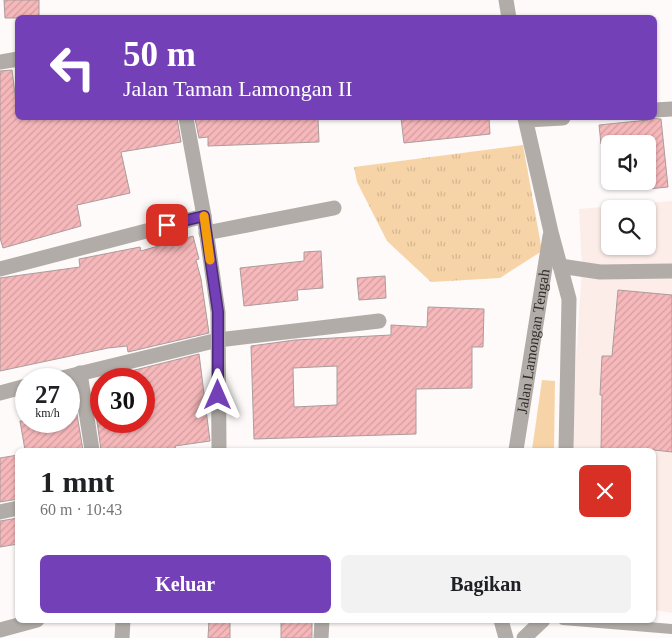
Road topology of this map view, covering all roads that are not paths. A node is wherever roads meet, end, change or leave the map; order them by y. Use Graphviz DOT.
graph roads {
  1 [pos="506,0"];
  2 [pos="508,15"];
  3 [pos="15,60"];
  4 [pos="0,62"];
  5 [pos="672,109"];
  6 [pos="657,110"];
  7 [pos="186,120"];
  8 [pos="526,120"];
  9 [pos="334,208"];
  10 [pos="204,216"];
  11 [pos="551,232"];
  12 [pos="206,233"];
  13 [pos="560,266"];
  14 [pos="0,268"];
  15 [pos="672,271"];
  16 [pos="379,321"];
  17 [pos="218,340"];
  18 [pos="80,373"];
  19 [pos="15,389"];
  20 [pos="0,393"];
  21 [pos="92,448"];
  22 [pos="218,448"];
  23 [pos="516,448"];
  24 [pos="566,448"];
  25 [pos="15,509"];
  26 [pos="0,512"];
  27 [pos="26,623"];
  28 [pos="123,623"];
  29 [pos="322,623"];
  30 [pos="502,623"];
  31 [pos="540,623"];
  32 [pos="599,623"];
  33 [pos="672,629"];
  34 [pos="0,630"];
  35 [pos="122,638"];
  36 [pos="321,638"];
  37 [pos="506,638"];
  38 [pos="524,638"];
  1 -- 2 [label="street"];
  3 -- 4 [label="street"];
  5 -- 6 [label="street"];
  7 -- 10 [label="street"];
  8 -- 11 [label="street, Jalan Lamongan Tengah"];
  9 -- 12 [label="street"];
  10 -- 12 [label="street"];
  10 -- 14 [label="street"];
  11 -- 13 [label="street, Jalan Lamongan Tengah"];
  11 -- 23 [label="street, Jalan Lamongan Tengah"];
  12 -- 17 [label="street"];
  13 -- 15 [label="street"];
  13 -- 24 [label="street, Jalan Lamongan Tengah"];
  16 -- 17 [label="street"];
  17 -- 18 [label="street"];
  17 -- 22 [label="street"];
  18 -- 21 [label="street"];
  19 -- 20 [label="street"];
  25 -- 26 [label="street"];
  27 -- 34 [label="street"];
  28 -- 35 [label="street"];
  29 -- 36 [label="street"];
  30 -- 37 [label="street"];
  31 -- 38 [label="street"];
  32 -- 33 [label="lane"];
}
